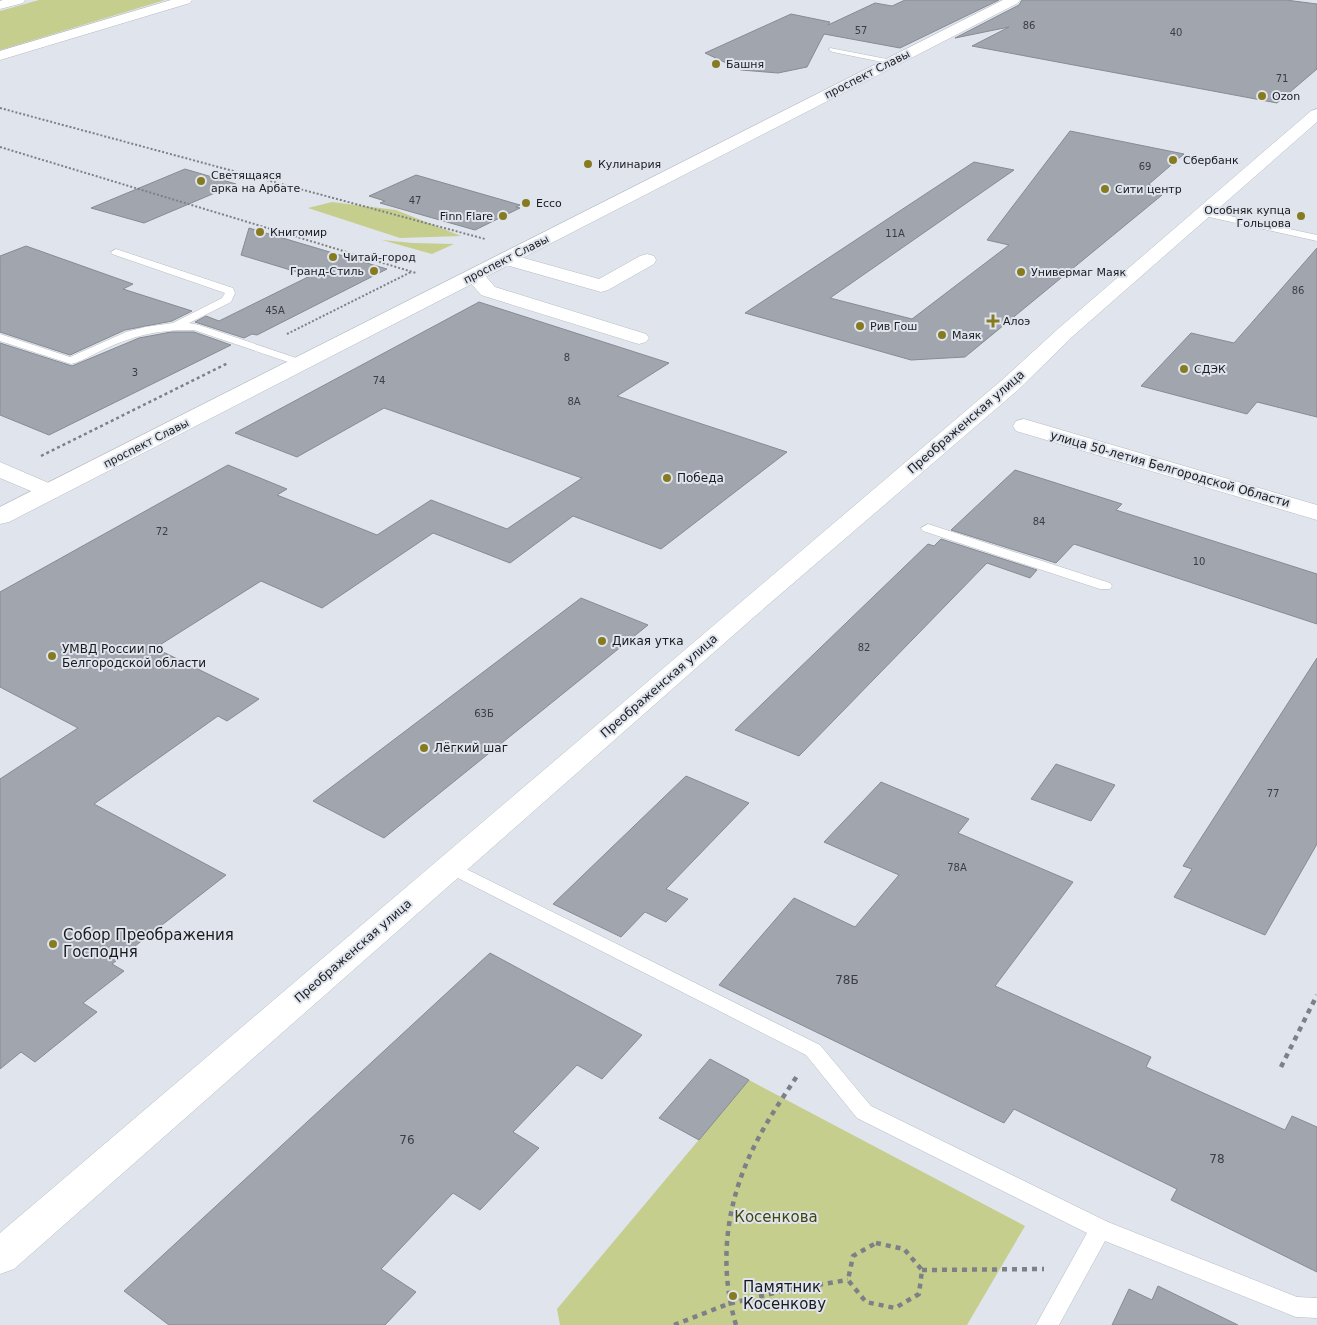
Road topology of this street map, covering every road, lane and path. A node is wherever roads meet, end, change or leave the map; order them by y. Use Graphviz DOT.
graph roads {
  1 [pos="18,0"];
  2 [pos="185,0"];
  3 [pos="1013,0"];
  4 [pos="0,5"];
  5 [pos="833,50"];
  6 [pos="0,56"];
  7 [pos="892,62"];
  8 [pos="0,108"];
  9 [pos="1317,114"];
  10 [pos="0,147"];
  11 [pos="1203,213"];
  12 [pos="1317,238"];
  13 [pos="525,249"];
  14 [pos="116,252"];
  15 [pos="506,259"];
  16 [pos="647,260"];
  17 [pos="411,272"];
  18 [pos="464,280"];
  19 [pos="177,325"];
  20 [pos="0,336"];
  21 [pos="639,338"];
  22 [pos="257,348"];
  23 [pos="301,363"];
  24 [pos="1024,426"];
  25 [pos="4,471"];
  26 [pos="50,492"];
  27 [pos="1317,512"];
  28 [pos="0,517"];
  29 [pos="928,528"];
  30 [pos="1106,586"];
  31 [pos="450,868"];
  32 [pos="1317,995"];
  33 [pos="813,1050"];
  34 [pos="1280,1067"];
  35 [pos="1100,1229"];
  36 [pos="0,1257"];
  37 [pos="1078,1268"];
  38 [pos="922,1270"];
  39 [pos="848,1280"];
  40 [pos="728,1304"];
  41 [pos="1317,1308"];
  42 [pos="674,1325"];
  43 [pos="736,1325"];
  44 [pos="1046,1325"];
  1 -- 4 [label="main road"];
  2 -- 6 [label="main road"];
  3 -- 7 [label="main road, проспект Славы"];
  5 -- 7 [label="lane"];
  7 -- 13 [label="main road, проспект Славы"];
  8 -- 13 [label="path"];
  9 -- 11 [label="main road, Преображенская улица"];
  10 -- 17 [label="path"];
  11 -- 12 [label="lane"];
  11 -- 31 [label="main road, Преображенская улица"];
  13 -- 15 [label="main road, проспект Славы"];
  14 -- 19 [label="lane"];
  15 -- 16 [label="main road"];
  15 -- 18 [label="main road, проспект Славы"];
  17 -- 18 [label="path"];
  17 -- 22 [label="path"];
  18 -- 21 [label="main road"];
  18 -- 23 [label="main road, проспект Славы"];
  19 -- 20 [label="lane"];
  19 -- 22 [label="lane"];
  22 -- 23 [label="lane"];
  22 -- 25 [label="path"];
  23 -- 26 [label="main road, проспект Славы"];
  24 -- 27 [label="main road, улица 50-летия Белгородской Области"];
  25 -- 26 [label="main road"];
  26 -- 28 [label="main road, проспект Славы"];
  29 -- 30 [label="lane"];
  31 -- 33 [label="lane"];
  31 -- 36 [label="main road, Преображенская улица"];
  32 -- 34 [label="path"];
  33 -- 35 [label="lane"];
  33 -- 40 [label="path"];
  35 -- 37 [label="lane"];
  35 -- 41 [label="lane"];
  37 -- 38 [label="path"];
  37 -- 44 [label="lane"];
  38 -- 39 [label="path"];
  38 -- 39 [label="path"];
  39 -- 40 [label="path"];
  40 -- 42 [label="path"];
  40 -- 43 [label="path"];
}
